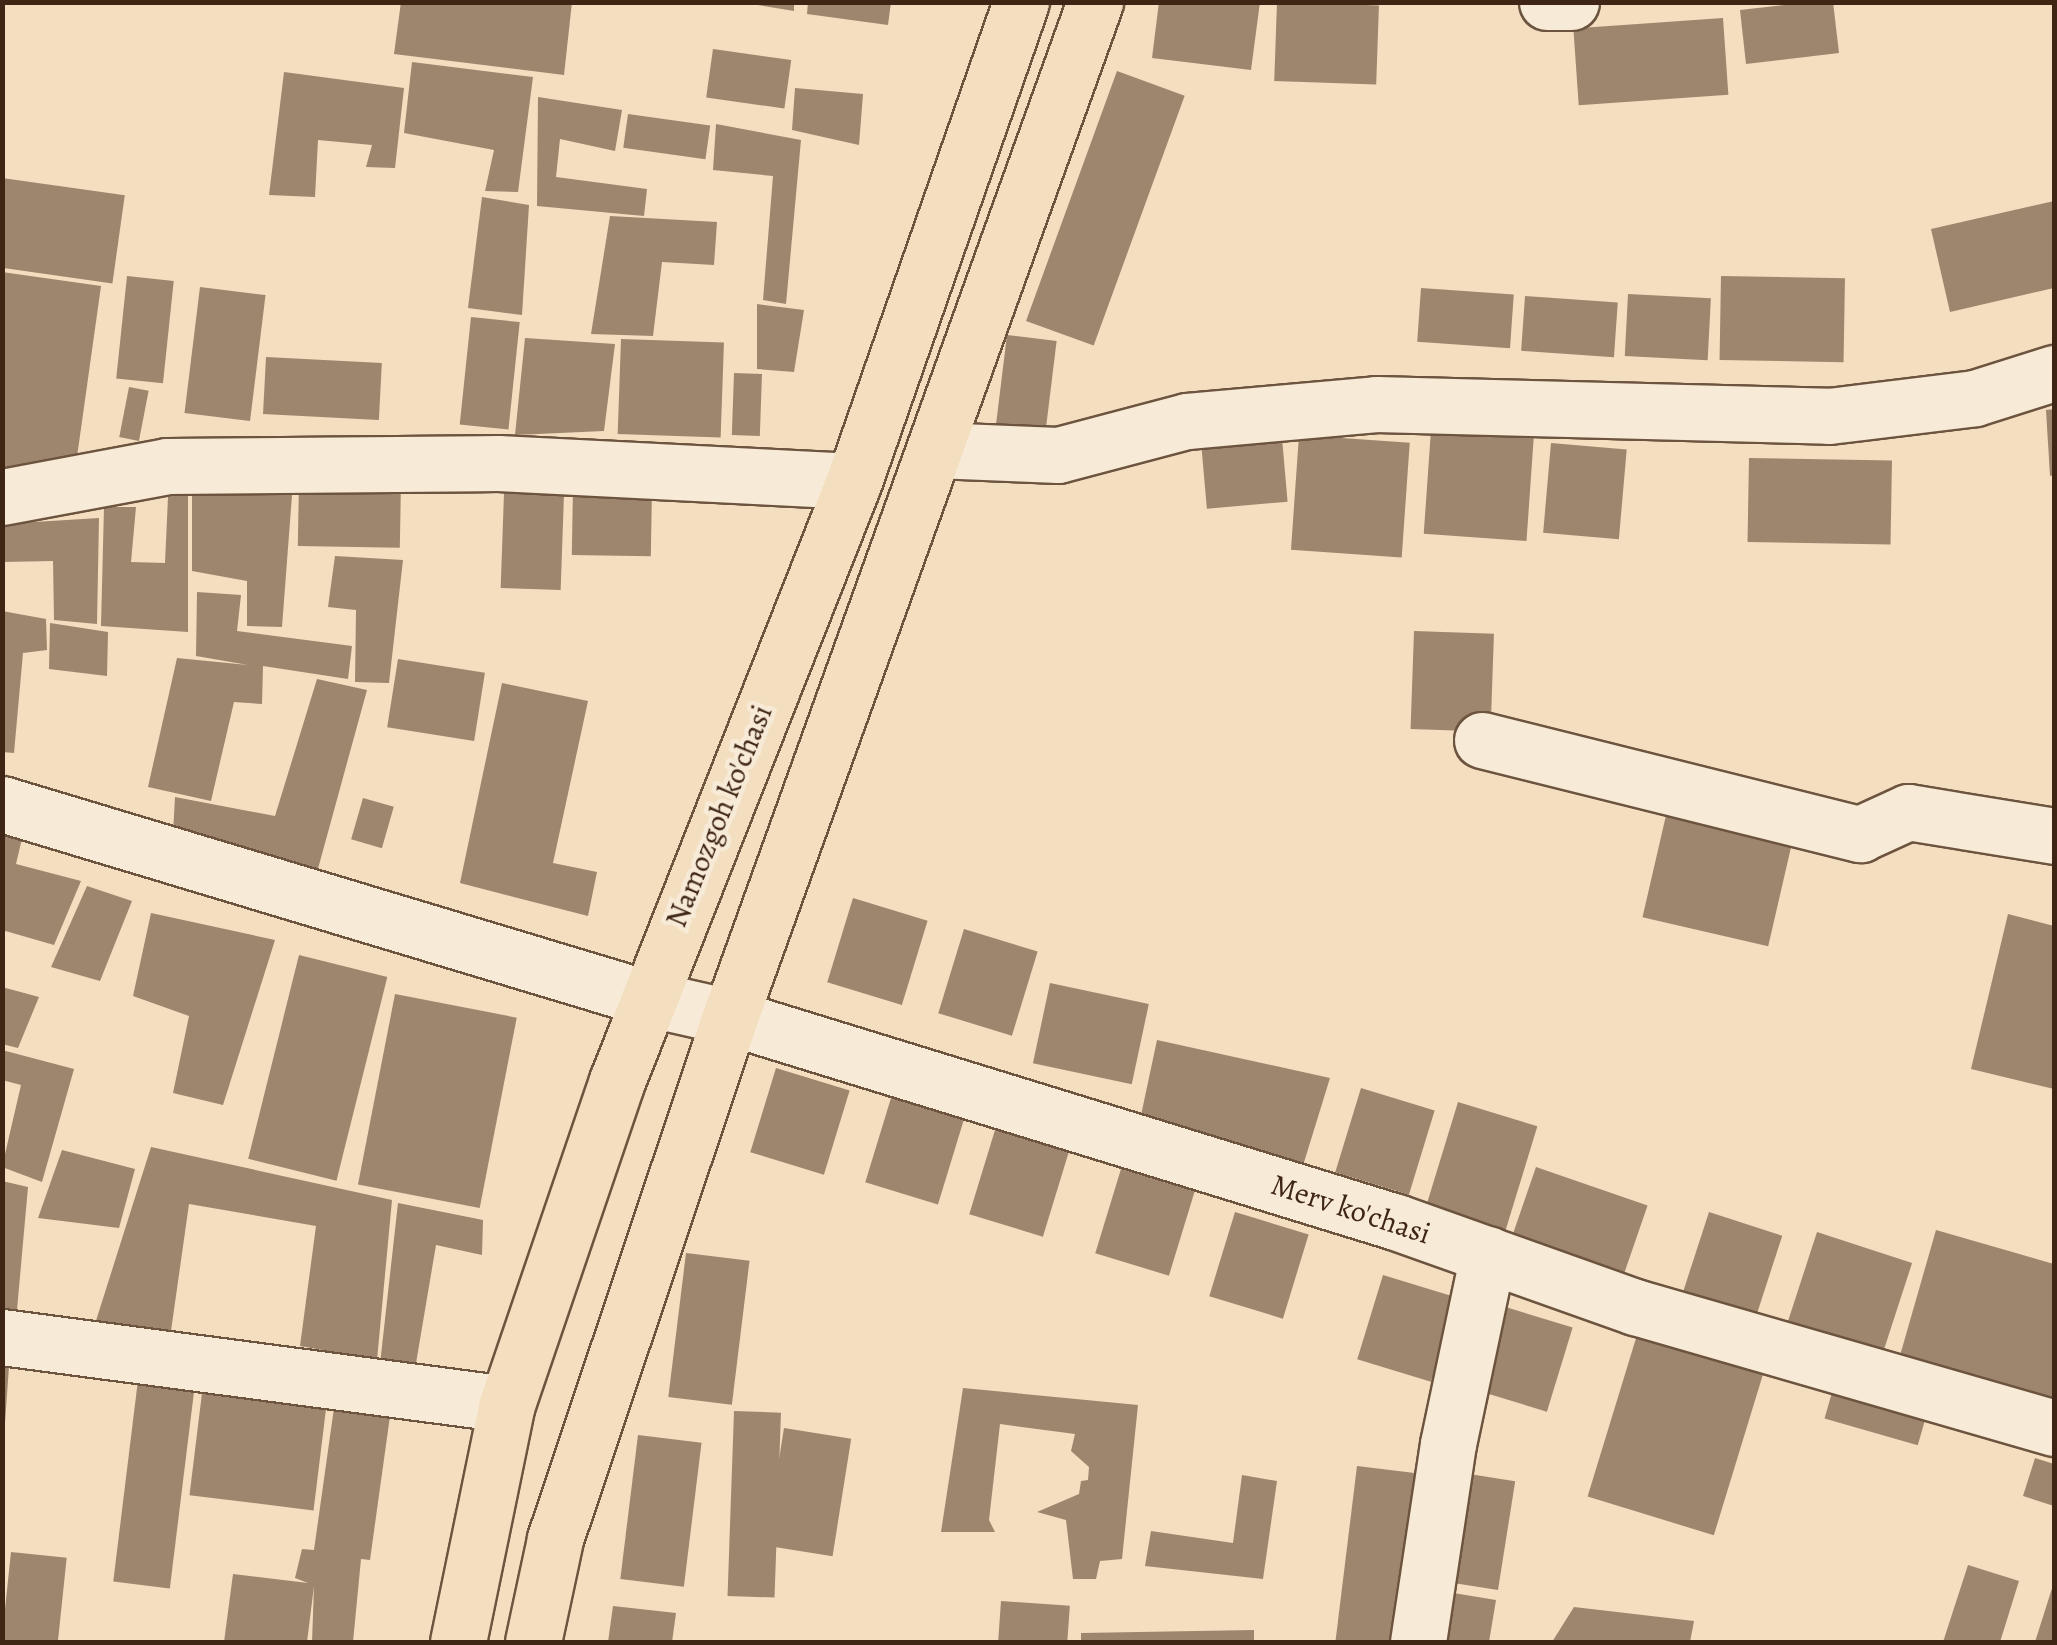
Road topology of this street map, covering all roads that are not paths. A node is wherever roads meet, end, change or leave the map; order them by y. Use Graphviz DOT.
graph roads {
  1 [pos="1021,2"];
  2 [pos="1095,2"];
  3 [pos="1547,2"];
  4 [pos="1571,2"];
  5 [pos="2054,373"];
  6 [pos="935,450"];
  7 [pos="854,481"];
  8 [pos="2,498"];
  9 [pos="1482,740"];
  10 [pos="2,804"];
  11 [pos="2054,836"];
  12 [pos="646,998"];
  13 [pos="730,1016"];
  14 [pos="1488,1254"];
  15 [pos="2,1337"];
  16 [pos="508,1404"];
  17 [pos="2054,1428"];
  18 [pos="458,1642"];
  19 [pos="533,1642"];
  20 [pos="1418,1642"];
  1 -- 7 [label="main road, Namozgoh ko'chasi"];
  2 -- 6 [label="main road"];
  3 -- 4 [label="street"];
  5 -- 6 [label="street"];
  6 -- 13 [label="main road"];
  7 -- 8 [label="street"];
  7 -- 12 [label="main road, Namozgoh ko'chasi"];
  9 -- 11 [label="street"];
  10 -- 12 [label="street, Merv ko'chasi"];
  12 -- 13 [label="street, Merv ko'chasi"];
  12 -- 16 [label="main road, Namozgoh ko'chasi"];
  13 -- 14 [label="street, Merv ko'chasi"];
  13 -- 19 [label="main road"];
  14 -- 17 [label="street, Merv ko'chasi"];
  14 -- 20 [label="street"];
  15 -- 16 [label="street"];
  16 -- 18 [label="main road, Namozgoh ko'chasi"];
}
